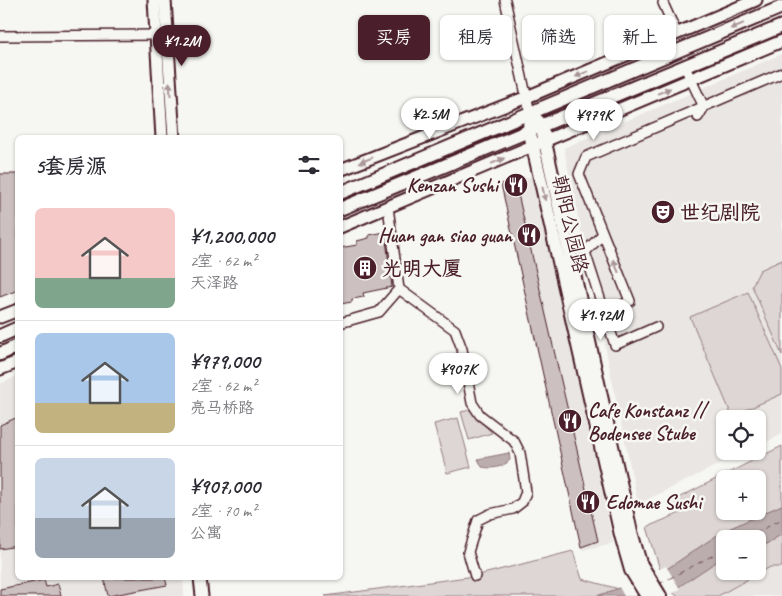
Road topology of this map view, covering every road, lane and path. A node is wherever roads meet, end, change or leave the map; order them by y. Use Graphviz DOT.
graph roads {
  1 [pos="154,0"];
  2 [pos="164,0"];
  3 [pos="504,0"];
  4 [pos="756,0"];
  5 [pos="663,3"];
  6 [pos="782,7"];
  7 [pos="782,26"];
  8 [pos="677,34"];
  9 [pos="161,35"];
  10 [pos="0,36"];
  11 [pos="782,41"];
  12 [pos="685,67"];
  13 [pos="782,73"];
  14 [pos="691,79"];
  15 [pos="527,97"];
  16 [pos="704,107"];
  17 [pos="530,113"];
  18 [pos="698,117"];
  19 [pos="535,127"];
  20 [pos="162,135"];
  21 [pos="174,135"];
  22 [pos="539,144"];
  23 [pos="343,169"];
  24 [pos="343,192"];
  25 [pos="388,207"];
  26 [pos="343,208"];
  27 [pos="343,226"];
  28 [pos="603,234"];
  29 [pos="585,252"];
  30 [pos="569,258"];
  31 [pos="399,289"];
  32 [pos="15,311"];
  33 [pos="605,314"];
  34 [pos="0,317"];
  35 [pos="343,322"];
  36 [pos="656,327"];
  37 [pos="15,329"];
  38 [pos="0,336"];
  39 [pos="15,347"];
  40 [pos="0,354"];
  41 [pos="15,363"];
  42 [pos="0,369"];
  43 [pos="635,566"];
  44 [pos="475,576"];
  45 [pos="200,580"];
  46 [pos="202,596"];
  47 [pos="647,596"];
  48 [pos="660,596"];
  1 -- 9 [label="street"];
  2 -- 9 [label="street"];
  3 -- 15 [label="street"];
  4 -- 8 [label="street"];
  5 -- 8 [label="street"];
  6 -- 17 [label="main road, one-way"];
  7 -- 12 [label="main road"];
  8 -- 15 [label="street, one-way"];
  9 -- 10 [label="street"];
  9 -- 20 [label="street"];
  21 -- 9 [label="street, one-way"];
  11 -- 14 [label="street"];
  12 -- 14 [label="street"];
  12 -- 19 [label="main road"];
  13 -- 16 [label="street"];
  14 -- 16 [label="street"];
  22 -- 14 [label="street, one-way"];
  15 -- 17 [label="street"];
  15 -- 23 [label="street, one-way"];
  16 -- 18 [label="street"];
  16 -- 28 [label="street"];
  17 -- 19 [label="main road"];
  17 -- 24 [label="main road"];
  19 -- 22 [label="main road, 朝阳公园路"];
  19 -- 26 [label="main road"];
  25 -- 22 [label="street, one-way"];
  22 -- 30 [label="main road, 朝阳公园路"];
  22 -- 43 [label="main road, 朝阳公园路, one-way"];
  25 -- 27 [label="street"];
  25 -- 31 [label="street"];
  28 -- 29 [label="street"];
  33 -- 28 [label="street, one-way"];
  29 -- 30 [label="street"];
  29 -- 33 [label="street"];
  30 -- 43 [label="main road, 朝阳公园路"];
  31 -- 35 [label="street"];
  31 -- 44 [label="street"];
  32 -- 34 [label="street"];
  33 -- 36 [label="street"];
  37 -- 38 [label="main road"];
  39 -- 40 [label="main road"];
  41 -- 42 [label="street"];
  43 -- 47 [label="main road, 朝阳公园路"];
  43 -- 48 [label="main road, 朝阳公园路"];
  45 -- 46 [label="street"];
}
